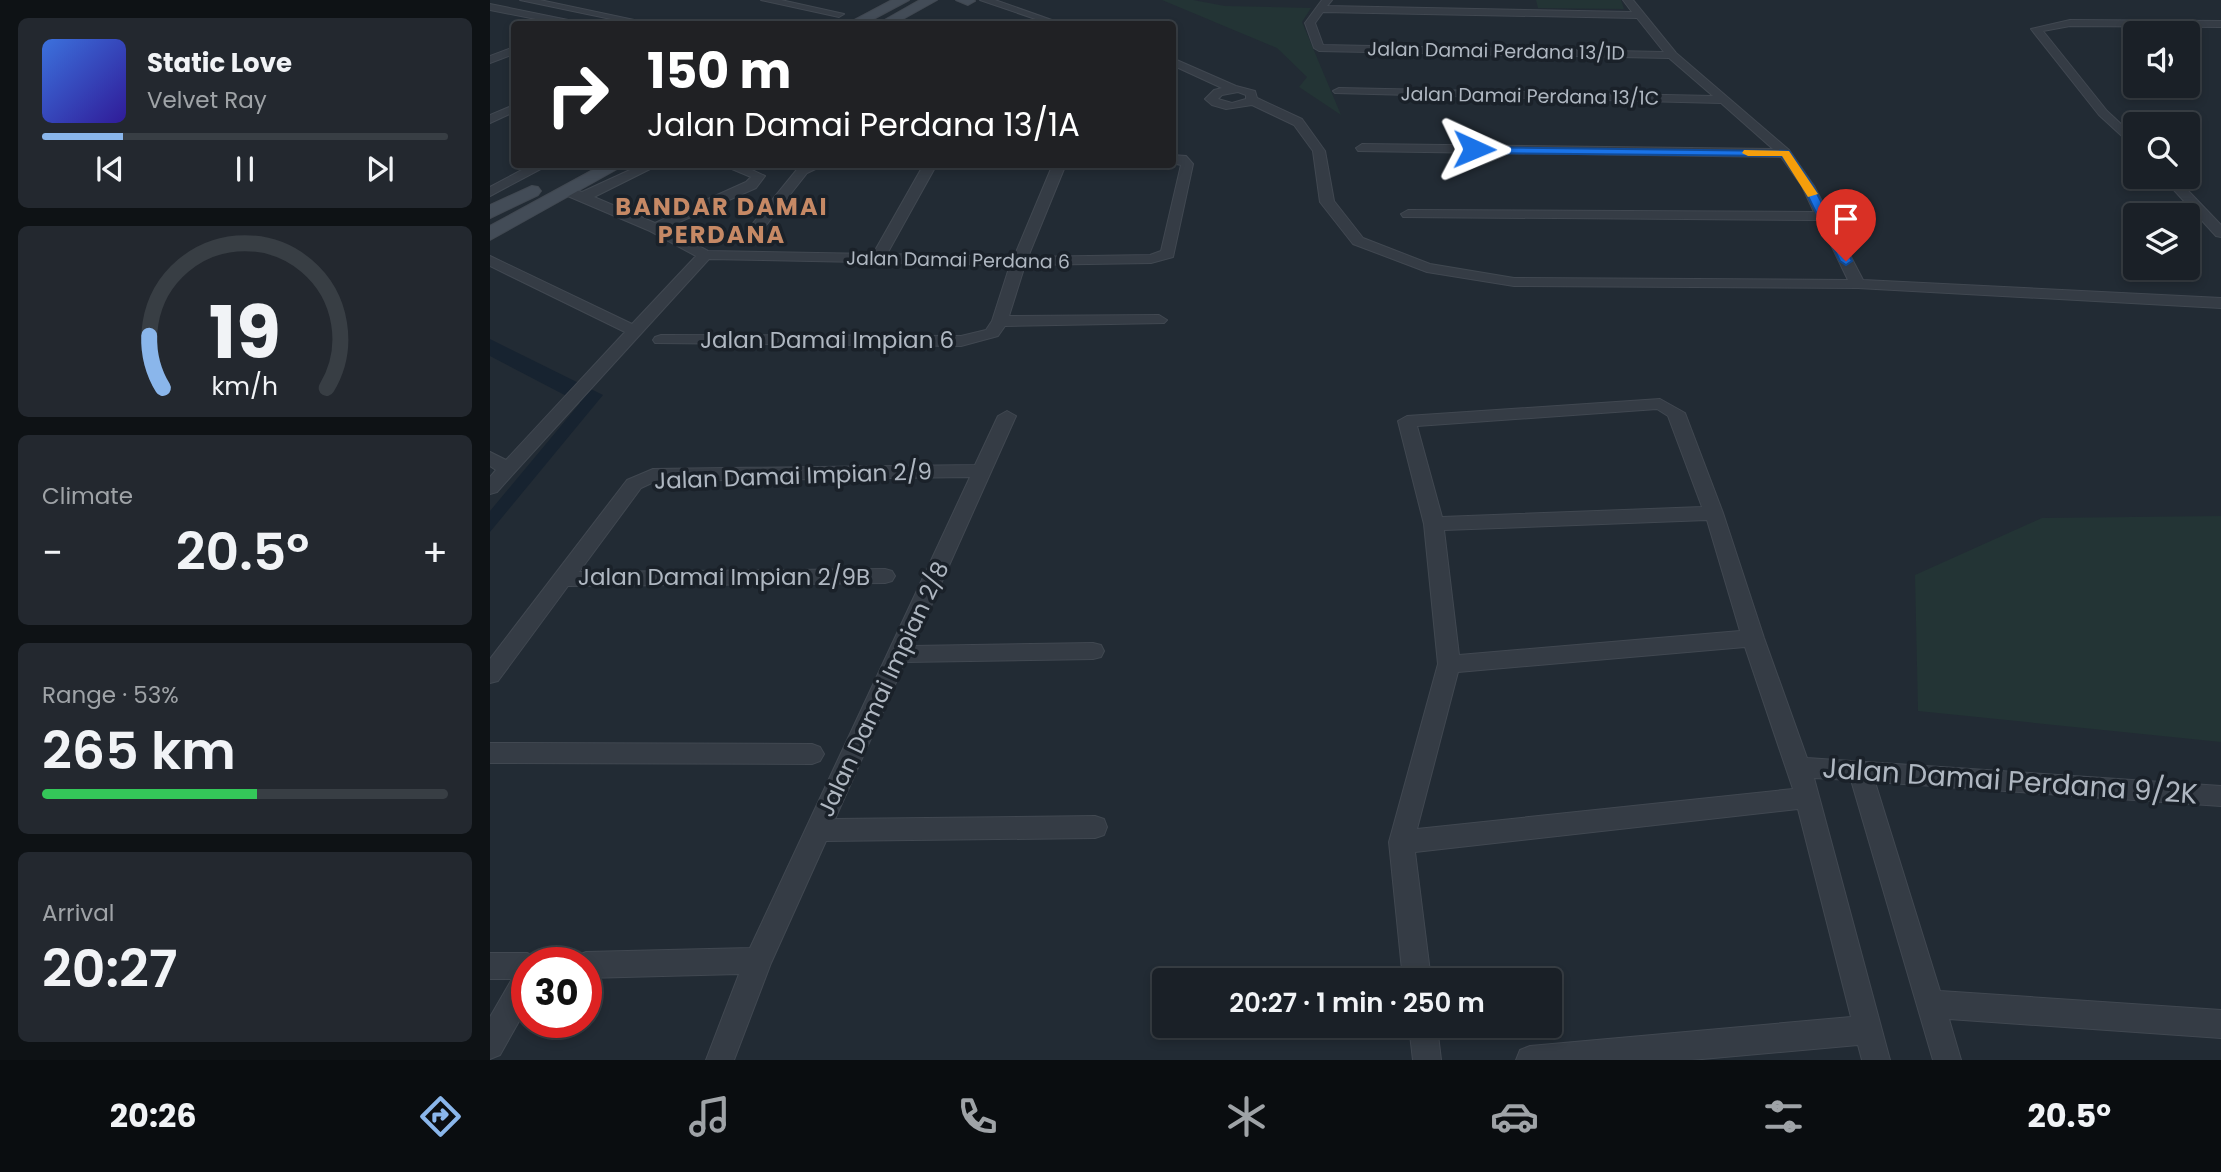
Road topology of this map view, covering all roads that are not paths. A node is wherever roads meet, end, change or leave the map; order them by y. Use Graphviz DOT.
graph roads {
  1 [pos="518,0"];
  2 [pos="525,0"];
  3 [pos="591,0"];
  4 [pos="766,0"];
  5 [pos="902,0"];
  6 [pos="912,0"];
  7 [pos="929,0"];
  8 [pos="965,0"];
  9 [pos="985,0"];
  10 [pos="1327,0"];
  11 [pos="1628,0"];
  12 [pos="567,8"];
  13 [pos="492,9"];
  14 [pos="1318,9"];
  15 [pos="839,14"];
  16 [pos="1638,15"];
  17 [pos="557,21"];
  18 [pos="633,21"];
  19 [pos="860,21"];
  20 [pos="870,21"];
  21 [pos="889,21"];
  22 [pos="1026,21"];
  23 [pos="1049,21"];
  24 [pos="2221,24"];
  25 [pos="511,51"];
  26 [pos="1672,55"];
  27 [pos="490,60"];
  28 [pos="1176,63"];
  29 [pos="1176,72"];
  30 [pos="1233,89"];
  31 [pos="1339,91"];
  32 [pos="1218,92"];
  33 [pos="1720,100"];
  34 [pos="490,102"];
  35 [pos="1258,103"];
  36 [pos="511,106"];
  37 [pos="511,108"];
  38 [pos="490,119"];
  39 [pos="2123,132"];
  40 [pos="1362,148"];
  41 [pos="1785,153"];
  42 [pos="1177,159"];
  43 [pos="536,168"];
  44 [pos="576,168"];
  45 [pos="612,168"];
  46 [pos="644,168"];
  47 [pos="737,168"];
  48 [pos="809,168"];
  49 [pos="929,168"];
  50 [pos="1058,168"];
  51 [pos="2179,189"];
  52 [pos="490,192"];
  53 [pos="576,194"];
  54 [pos="490,212"];
  55 [pos="1408,214"];
  56 [pos="1823,216"];
  57 [pos="655,228"];
  58 [pos="755,230"];
  59 [pos="2221,233"];
  60 [pos="490,234"];
  61 [pos="1168,254"];
  62 [pos="705,255"];
  63 [pos="878,258"];
  64 [pos="490,260"];
  65 [pos="1019,261"];
  66 [pos="1858,284"];
  67 [pos="2221,303"];
  68 [pos="1159,320"];
  69 [pos="996,327"];
  70 [pos="634,331"];
  71 [pos="661,340"];
  72 [pos="1007,416"];
  73 [pos="490,458"];
  74 [pos="508,469"];
  75 [pos="982,471"];
  76 [pos="490,488"];
  77 [pos="1714,513"];
  78 [pos="1434,524"];
  79 [pos="885,576"];
  80 [pos="562,579"];
  81 [pos="1753,638"];
  82 [pos="1093,651"];
  83 [pos="899,654"];
  84 [pos="1449,664"];
  85 [pos="490,675"];
  86 [pos="490,753"];
  87 [pos="812,754"];
  88 [pos="1799,767"];
  89 [pos="1860,771"];
  90 [pos="2221,796"];
  91 [pos="1807,798"];
  92 [pos="1095,827"];
  93 [pos="818,830"];
  94 [pos="1401,842"];
  95 [pos="758,961"];
  96 [pos="602,965"];
  97 [pos="490,966"];
  98 [pos="511,966"];
  99 [pos="1417,968"];
  100 [pos="1930,1004"];
  101 [pos="511,1008"];
  102 [pos="2221,1024"];
  103 [pos="1868,1030"];
  104 [pos="1424,1038"];
  105 [pos="490,1045"];
  106 [pos="720,1060"];
  107 [pos="1427,1060"];
  108 [pos="1530,1060"];
  109 [pos="1877,1060"];
  110 [pos="1947,1060"];
  1 -- 13 [label="street"];
  2 -- 12 [label="street"];
  3 -- 12 [label="street"];
  4 -- 15 [label="street"];
  5 -- 19 [label="main road"];
  6 -- 20 [label="main road"];
  7 -- 21 [label="main road"];
  8 -- 22 [label="street"];
  9 -- 23 [label="street"];
  10 -- 14 [label="street"];
  11 -- 16 [label="street"];
  12 -- 18 [label="street"];
  13 -- 17 [label="street"];
  14 -- 16 [label="street"];
  14 -- 26 [label="street, Jalan Damai Perdana 13/1D"];
  16 -- 26 [label="street"];
  24 -- 39 [label="street"];
  25 -- 27 [label="street"];
  26 -- 33 [label="street"];
  28 -- 30 [label="street"];
  29 -- 32 [label="street"];
  30 -- 32 [label="street"];
  30 -- 35 [label="street"];
  31 -- 33 [label="street, Jalan Damai Perdana 13/1C"];
  32 -- 35 [label="street"];
  33 -- 41 [label="street"];
  34 -- 36 [label="street"];
  35 -- 66 [label="street"];
  37 -- 38 [label="street"];
  40 -- 41 [label="street"];
  41 -- 56 [label="street"];
  42 -- 61 [label="street"];
  43 -- 52 [label="street"];
  44 -- 54 [label="main road"];
  45 -- 53 [label="main road"];
  46 -- 53 [label="street"];
  47 -- 57 [label="street"];
  48 -- 58 [label="street"];
  49 -- 63 [label="street"];
  50 -- 65 [label="street"];
  51 -- 59 [label="street"];
  53 -- 57 [label="street"];
  53 -- 60 [label="main road"];
  55 -- 56 [label="street"];
  56 -- 66 [label="street"];
  57 -- 62 [label="street"];
  61 -- 65 [label="street, Jalan Damai Perdana 6"];
  62 -- 63 [label="street, Jalan Damai Perdana 6"];
  62 -- 70 [label="street"];
  63 -- 65 [label="street, Jalan Damai Perdana 6"];
  64 -- 70 [label="street"];
  65 -- 69 [label="street"];
  66 -- 67 [label="street"];
  68 -- 69 [label="street"];
  69 -- 71 [label="street, Jalan Damai Impian 6"];
  70 -- 74 [label="street"];
  72 -- 75 [label="street, Jalan Damai Impian 2/8"];
  73 -- 74 [label="street"];
  74 -- 76 [label="street"];
  75 -- 80 [label="street, Jalan Damai Impian 2/9"];
  75 -- 83 [label="street, Jalan Damai Impian 2/8"];
  77 -- 78 [label="street"];
  77 -- 78 [label="street"];
  77 -- 81 [label="street"];
  78 -- 84 [label="street"];
  79 -- 80 [label="street, Jalan Damai Impian 2/9B"];
  80 -- 85 [label="street, Jalan Damai Impian 2/9"];
  81 -- 84 [label="street"];
  81 -- 88 [label="street"];
  82 -- 83 [label="street"];
  83 -- 93 [label="street, Jalan Damai Impian 2/8"];
  84 -- 94 [label="street"];
  86 -- 87 [label="street"];
  88 -- 89 [label="street, Jalan Damai Perdana 9/2K"];
  88 -- 91 [label="street"];
  89 -- 90 [label="street, Jalan Damai Perdana 9/2K"];
  89 -- 100 [label="street"];
  91 -- 94 [label="street"];
  91 -- 103 [label="street"];
  92 -- 93 [label="street"];
  93 -- 95 [label="street, Jalan Damai Impian 2/8"];
  94 -- 99 [label="street"];
  95 -- 96 [label="street"];
  95 -- 106 [label="street, Jalan Damai Impian 2/8"];
  97 -- 98 [label="street"];
  100 -- 102 [label="street"];
  100 -- 110 [label="street"];
  101 -- 105 [label="street"];
  103 -- 108 [label="street"];
  103 -- 109 [label="street"];
  104 -- 107 [label="street"];
}
